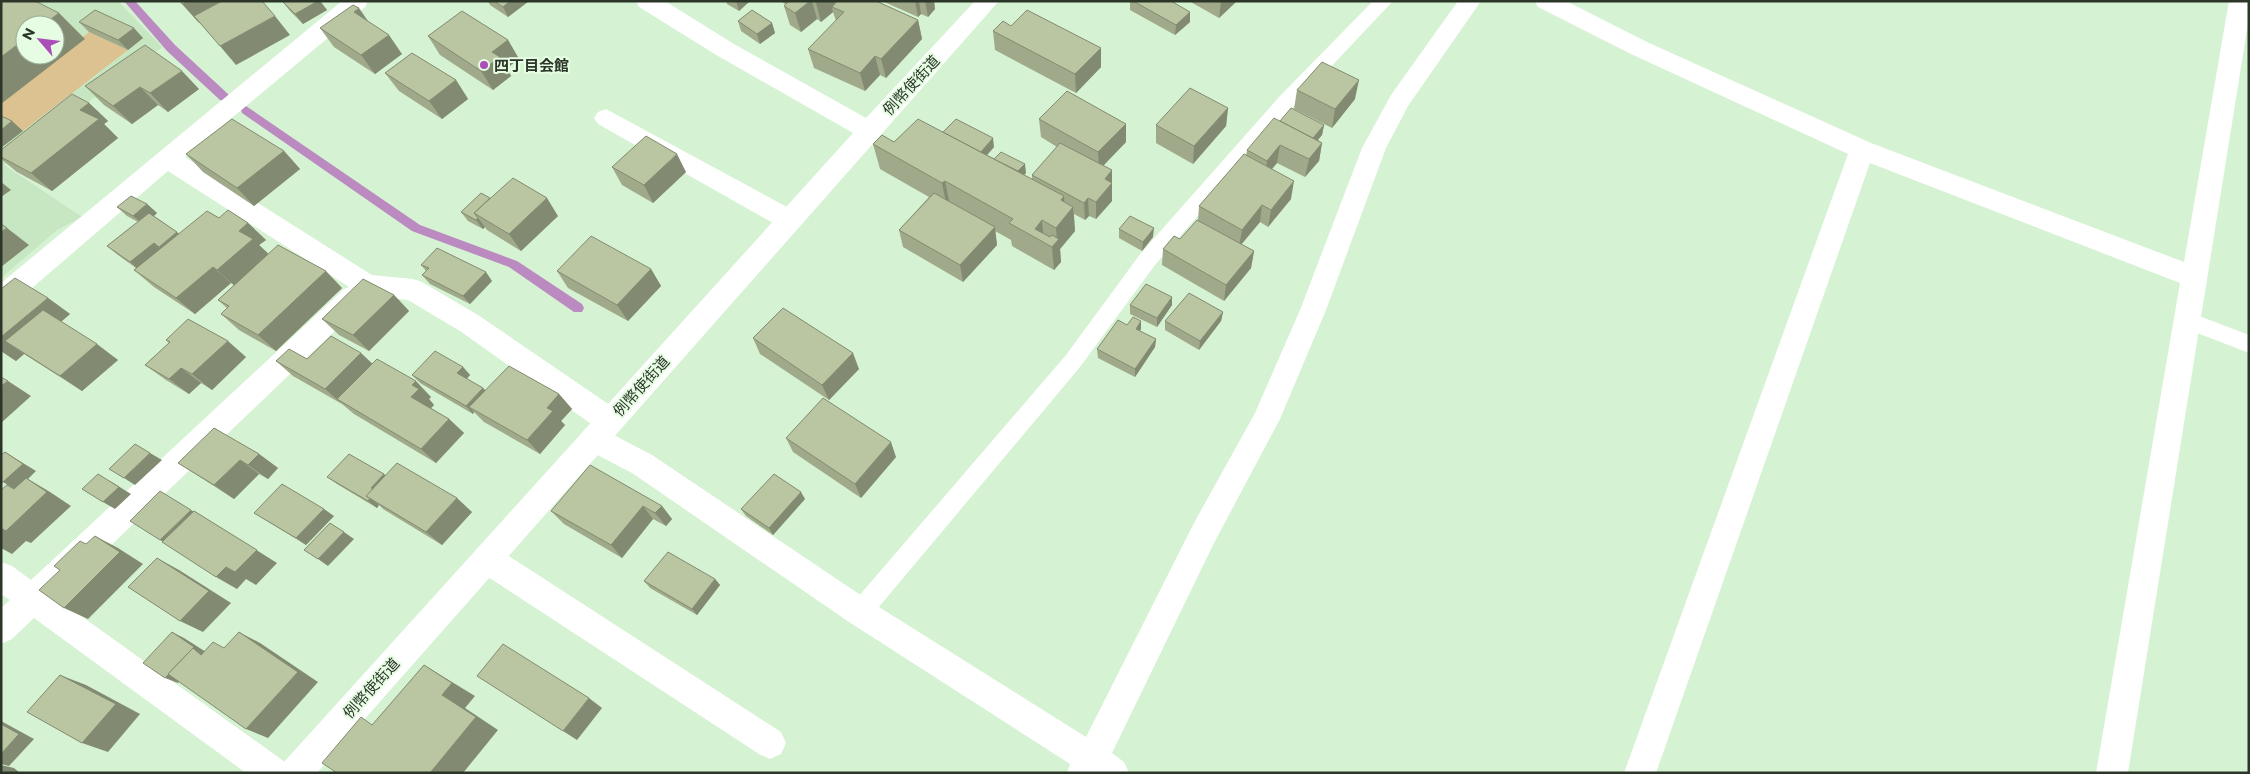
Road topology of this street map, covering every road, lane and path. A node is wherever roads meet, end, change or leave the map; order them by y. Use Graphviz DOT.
graph roads {
  1 [pos="358,1"];
  2 [pos="647,1"];
  3 [pos="988,1"];
  4 [pos="1384,1"];
  5 [pos="1470,1"];
  6 [pos="1546,1"];
  7 [pos="2240,1"];
  8 [pos="606,118"];
  9 [pos="869,131"];
  10 [pos="1862,150"];
  11 [pos="167,158"];
  12 [pos="789,220"];
  13 [pos="2194,277"];
  14 [pos="367,284"];
  15 [pos="1,299"];
  16 [pos="2186,320"];
  17 [pos="2249,344"];
  18 [pos="602,430"];
  19 [pos="487,559"];
  20 [pos="1,576"];
  21 [pos="34,599"];
  22 [pos="860,612"];
  23 [pos="1,629"];
  24 [pos="770,742"];
  25 [pos="1096,768"];
  26 [pos="274,773"];
  27 [pos="295,773"];
  28 [pos="1640,773"];
  29 [pos="2112,773"];
  1 -- 11 [label="street"];
  2 -- 9 [label="street"];
  3 -- 9 [label="street, 例幣使街道"];
  4 -- 22 [label="lane"];
  5 -- 25 [label="street"];
  6 -- 10 [label="street"];
  7 -- 13 [label="street"];
  8 -- 12 [label="street"];
  9 -- 12 [label="street, 例幣使街道"];
  10 -- 13 [label="street"];
  10 -- 28 [label="street"];
  11 -- 14 [label="street"];
  11 -- 15 [label="street"];
  12 -- 18 [label="street, 例幣使街道"];
  13 -- 16 [label="street"];
  14 -- 18 [label="street"];
  14 -- 21 [label="street"];
  16 -- 17 [label="lane"];
  16 -- 29 [label="street"];
  18 -- 19 [label="street, 例幣使街道"];
  18 -- 22 [label="street"];
  19 -- 24 [label="street"];
  19 -- 27 [label="street, 例幣使街道"];
  20 -- 21 [label="street"];
  21 -- 23 [label="street"];
  21 -- 26 [label="street"];
  22 -- 25 [label="street"];
}
